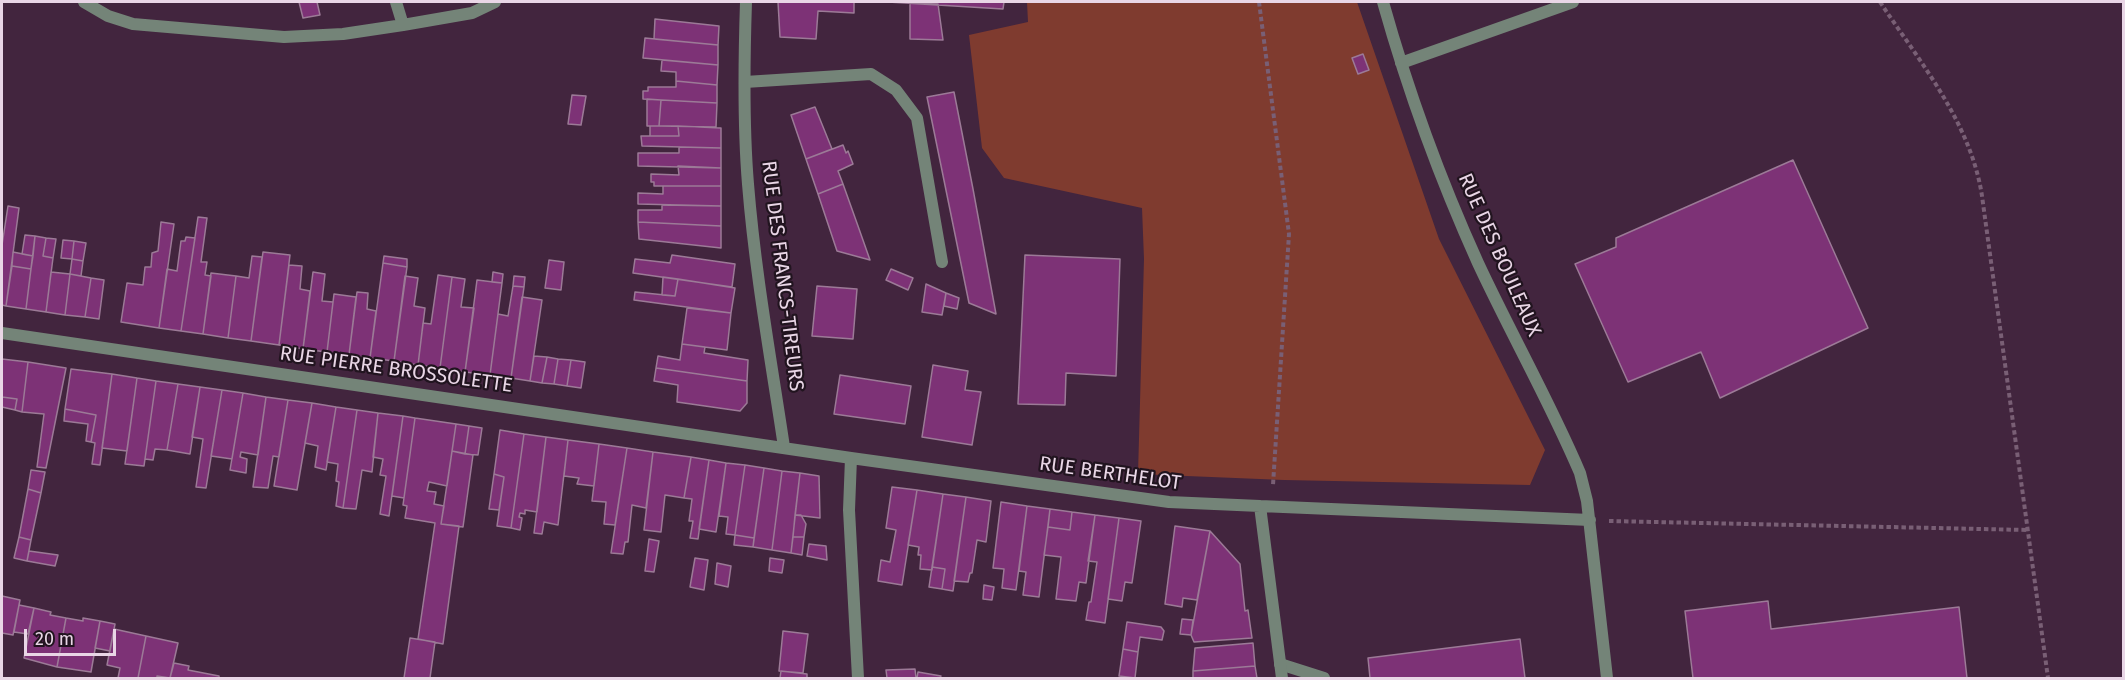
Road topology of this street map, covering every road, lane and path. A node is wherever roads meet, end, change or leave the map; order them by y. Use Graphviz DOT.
graph roads {
  1 [pos="84,2"];
  2 [pos="396,2"];
  3 [pos="495,2"];
  4 [pos="746,2"];
  5 [pos="1259,2"];
  6 [pos="1383,2"];
  7 [pos="1574,2"];
  8 [pos="1880,2"];
  9 [pos="403,25"];
  10 [pos="1401,63"];
  11 [pos="745,82"];
  12 [pos="942,262"];
  13 [pos="2,333"];
  14 [pos="784,447"];
  15 [pos="851,458"];
  16 [pos="1266,506"];
  17 [pos="1590,520"];
  18 [pos="2028,530"];
  19 [pos="1280,664"];
  20 [pos="858,678"];
  21 [pos="1282,678"];
  22 [pos="1324,678"];
  23 [pos="1607,678"];
  24 [pos="2048,678"];
  1 -- 9 [label="street"];
  2 -- 9 [label="street"];
  3 -- 9 [label="street"];
  4 -- 11 [label="street, RUE DES FRANCS-TIREURS"];
  5 -- 16 [label="path"];
  6 -- 10 [label="street, RUE DES BOULEAUX"];
  7 -- 10 [label="street"];
  8 -- 18 [label="path"];
  10 -- 17 [label="street, RUE DES BOULEAUX"];
  11 -- 12 [label="street"];
  11 -- 14 [label="street, RUE DES FRANCS-TIREURS"];
  13 -- 14 [label="street, RUE PIERRE BROSSOLETTE"];
  14 -- 15 [label="street, RUE BERTHELOT"];
  15 -- 16 [label="street, RUE BERTHELOT"];
  15 -- 20 [label="street"];
  16 -- 17 [label="street"];
  16 -- 19 [label="street"];
  17 -- 18 [label="path"];
  17 -- 23 [label="street, RUE DES BOULEAUX"];
  18 -- 24 [label="path"];
  19 -- 21 [label="street"];
  19 -- 22 [label="street"];
}
